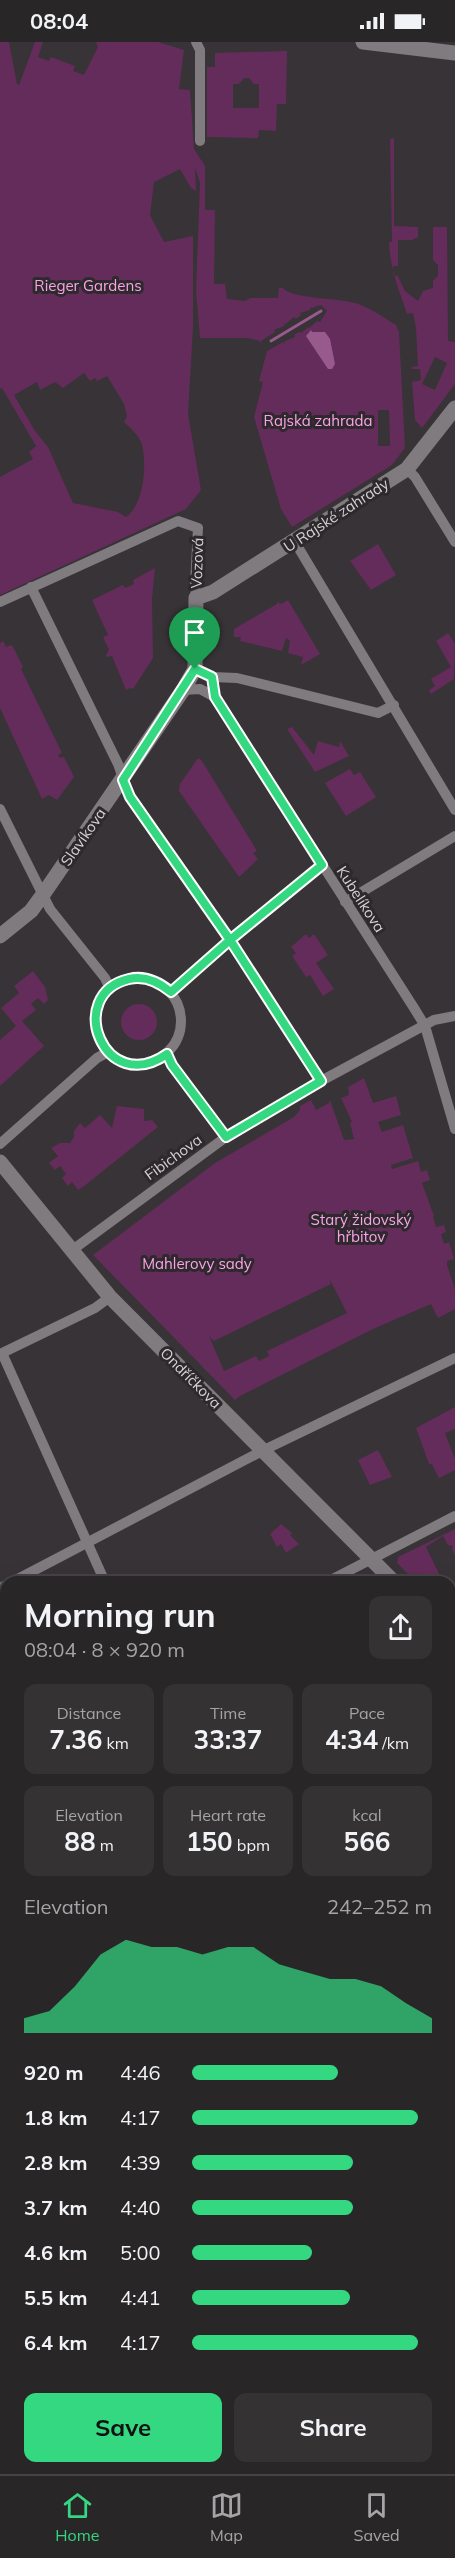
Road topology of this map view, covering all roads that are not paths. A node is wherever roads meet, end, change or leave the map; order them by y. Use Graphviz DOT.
graph roads {
  1 [pos="196,42"];
  2 [pos="363,42"];
  3 [pos="455,53"];
  4 [pos="200,141"];
  5 [pos="455,408"];
  6 [pos="407,469"];
  7 [pos="295,542"];
  8 [pos="455,542"];
  9 [pos="31,587"];
  10 [pos="196,598"];
  11 [pos="0,602"];
  12 [pos="195,669"];
  13 [pos="212,677"];
  14 [pos="183,690"];
  15 [pos="215,697"];
  16 [pos="394,705"];
  17 [pos="123,780"];
  18 [pos="0,808"];
  19 [pos="455,810"];
  20 [pos="455,836"];
  21 [pos="322,865"];
  22 [pos="42,896"];
  23 [pos="345,902"];
  24 [pos="0,936"];
  25 [pos="230,940"];
  26 [pos="110,989"];
  27 [pos="171,992"];
  28 [pos="455,1016"];
  29 [pos="425,1026"];
  30 [pos="108,1052"];
  31 [pos="167,1054"];
  32 [pos="321,1081"];
  33 [pos="453,1115"];
  34 [pos="455,1129"];
  35 [pos="226,1137"];
  36 [pos="0,1144"];
  37 [pos="0,1162"];
  38 [pos="71,1251"];
  39 [pos="110,1296"];
  40 [pos="1,1354"];
  41 [pos="455,1358"];
  42 [pos="264,1450"];
  43 [pos="455,1516"];
  44 [pos="88,1543"];
  45 [pos="371,1558"];
  46 [pos="24,1576"];
  47 [pos="102,1576"];
  48 [pos="340,1576"];
  49 [pos="388,1576"];
  1 -- 4 [label="street"];
  2 -- 3 [label="street"];
  5 -- 6 [label="street, U Rajské zahrady"];
  6 -- 7 [label="street, U Rajské zahrady"];
  6 -- 8 [label="street"];
  7 -- 10 [label="street, U Rajské zahrady"];
  7 -- 16 [label="street"];
  9 -- 10 [label="street, Vozová"];
  9 -- 11 [label="street"];
  9 -- 17 [label="street"];
  10 -- 12 [label="street, Vozová"];
  12 -- 13 [label="street"];
  12 -- 14 [label="street, Slavíkova"];
  13 -- 15 [label="street, Kubelíkova"];
  13 -- 16 [label="street"];
  14 -- 15 [label="street"];
  14 -- 17 [label="street, Slavíkova"];
  15 -- 21 [label="street, Kubelíkova"];
  16 -- 19 [label="street"];
  17 -- 22 [label="street, Slavíkova"];
  17 -- 25 [label="street"];
  18 -- 22 [label="street"];
  20 -- 23 [label="street"];
  21 -- 23 [label="street, Kubelíkova"];
  21 -- 25 [label="street"];
  22 -- 24 [label="street, Slavíkova"];
  22 -- 26 [label="street"];
  23 -- 29 [label="street, Kubelíkova"];
  25 -- 27 [label="street"];
  25 -- 32 [label="street"];
  26 -- 27 [label="street"];
  26 -- 30 [label="street"];
  27 -- 31 [label="street"];
  28 -- 29 [label="street, Fibichova"];
  29 -- 32 [label="street, Fibichova"];
  29 -- 33 [label="street, Kubelíkova"];
  30 -- 31 [label="street"];
  30 -- 36 [label="street"];
  31 -- 35 [label="street"];
  32 -- 35 [label="street, Fibichova"];
  33 -- 34 [label="street, Kubelíkova"];
  35 -- 38 [label="street, Fibichova"];
  37 -- 38 [label="street, Ondříčkova"];
  38 -- 39 [label="street, Ondříčkova"];
  39 -- 40 [label="street"];
  39 -- 42 [label="street, Ondříčkova"];
  40 -- 44 [label="street"];
  41 -- 42 [label="street"];
  42 -- 44 [label="street"];
  42 -- 45 [label="street, Ondříčkova"];
  43 -- 45 [label="street"];
  44 -- 46 [label="street"];
  44 -- 47 [label="street"];
  45 -- 48 [label="street"];
  45 -- 49 [label="street, Ondříčkova"];
}
